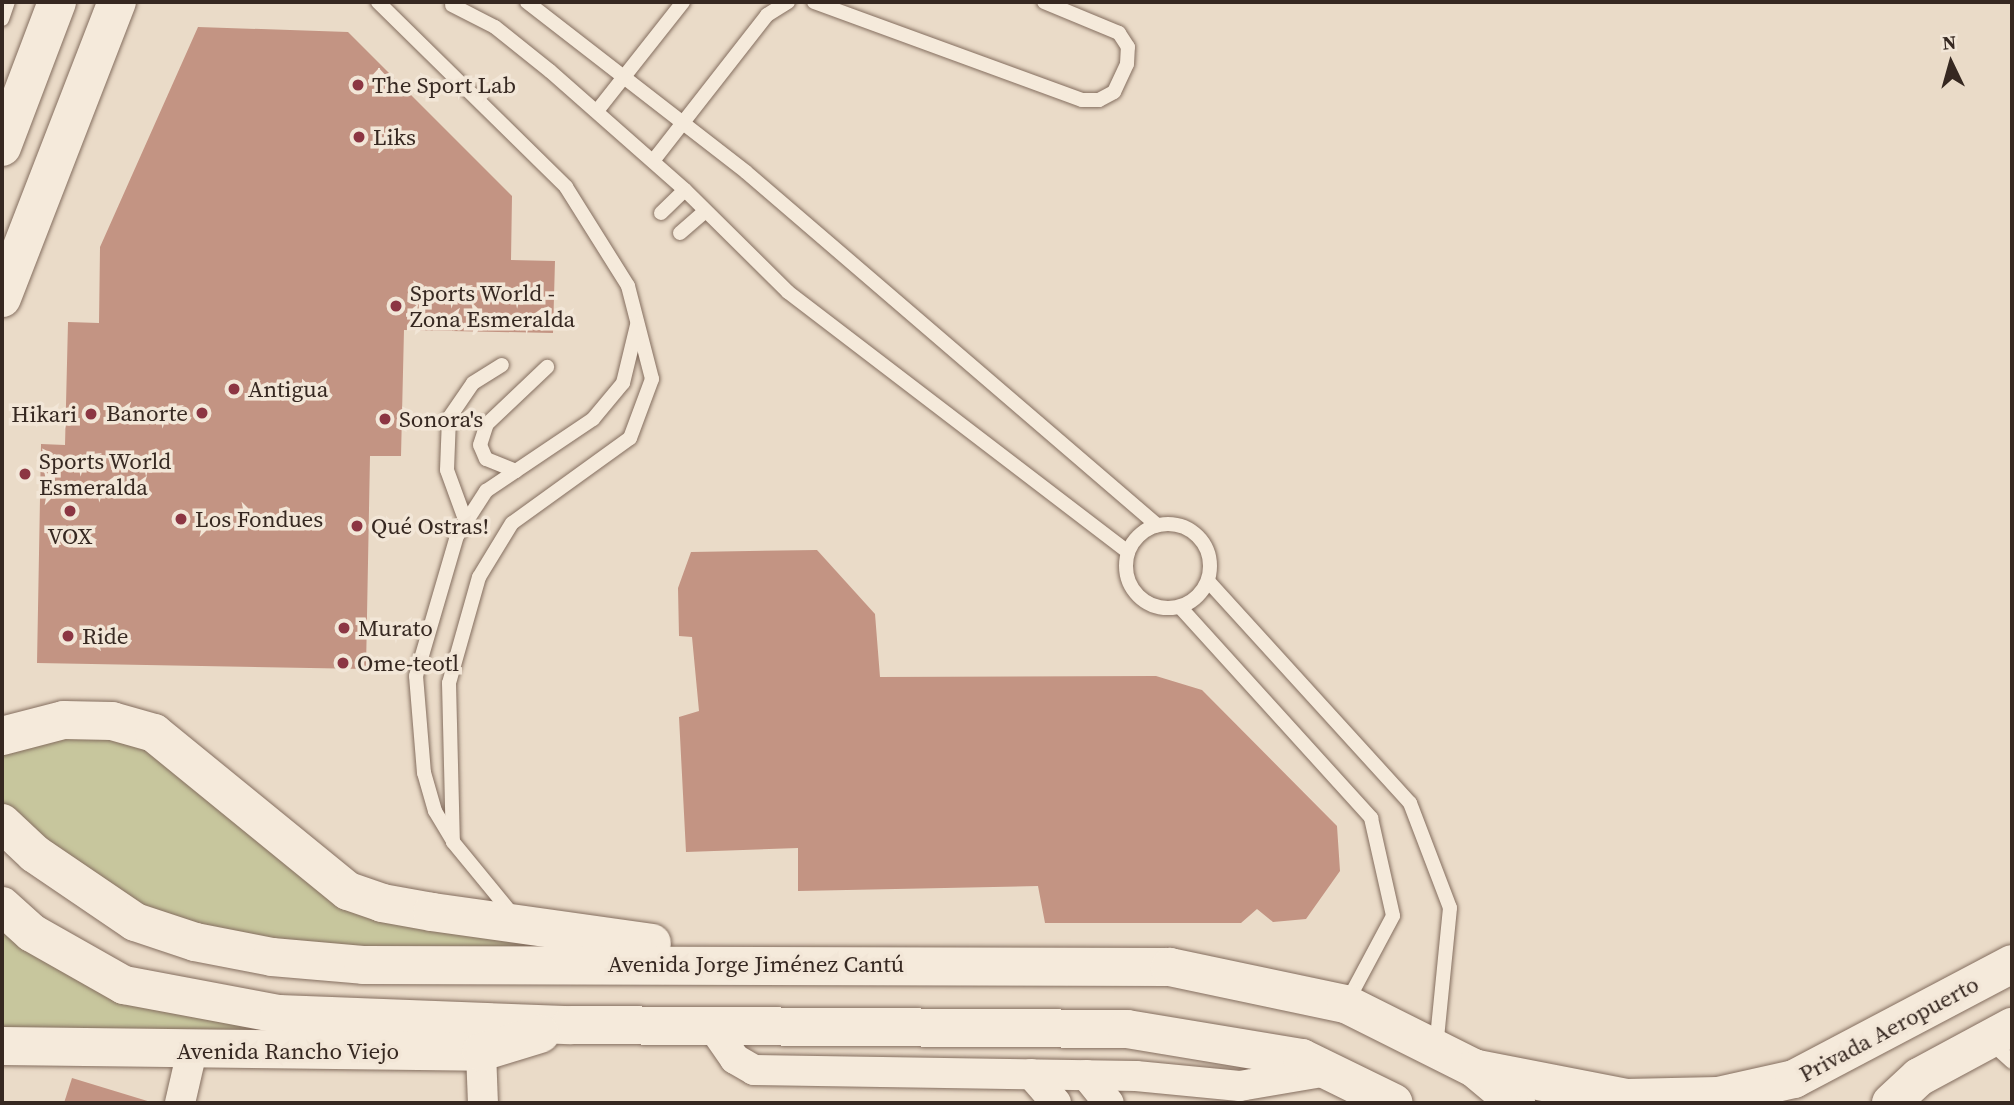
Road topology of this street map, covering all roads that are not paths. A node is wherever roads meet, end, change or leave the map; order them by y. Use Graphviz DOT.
graph roads {
  1 [pos="8,2"];
  2 [pos="57,2"];
  3 [pos="117,2"];
  4 [pos="378,2"];
  5 [pos="527,2"];
  6 [pos="683,2"];
  7 [pos="788,2"];
  8 [pos="814,2"];
  9 [pos="1044,2"];
  10 [pos="452,5"];
  11 [pos="2,19"];
  12 [pos="624,76"];
  13 [pos="597,111"];
  14 [pos="685,122"];
  15 [pos="2,147"];
  16 [pos="653,161"];
  17 [pos="685,190"];
  18 [pos="705,211"];
  19 [pos="661,213"];
  20 [pos="680,233"];
  21 [pos="2,298"];
  22 [pos="638,323"];
  23 [pos="502,365"];
  24 [pos="547,367"];
  25 [pos="516,471"];
  26 [pos="466,522"];
  27 [pos="1157,525"];
  28 [pos="1128,552"];
  29 [pos="1208,581"];
  30 [pos="1180,607"];
  31 [pos="2,736"];
  32 [pos="2,823"];
  33 [pos="453,842"];
  34 [pos="2,906"];
  35 [pos="521,925"];
  36 [pos="796,964"];
  37 [pos="2012,964"];
  38 [pos="1346,1004"];
  39 [pos="571,1025"];
  40 [pos="712,1026"];
  41 [pos="2004,1043"];
  42 [pos="2,1046"];
  43 [pos="1436,1049"];
  44 [pos="192,1051"];
  45 [pos="481,1052"];
  46 [pos="1474,1068"];
  47 [pos="1328,1071"];
  48 [pos="1031,1074"];
  49 [pos="1086,1075"];
  50 [pos="180,1103"];
  51 [pos="483,1103"];
  52 [pos="1056,1103"];
  53 [pos="1109,1103"];
  54 [pos="1394,1103"];
  55 [pos="1516,1103"];
  56 [pos="1891,1103"];
  1 -- 11 [label="lane"];
  2 -- 15 [label="main road"];
  3 -- 21 [label="main road"];
  4 -- 22 [label="lane"];
  5 -- 12 [label="lane"];
  6 -- 12 [label="lane"];
  7 -- 14 [label="lane"];
  8 -- 9 [label="lane"];
  10 -- 13 [label="lane"];
  12 -- 13 [label="lane"];
  12 -- 14 [label="lane"];
  13 -- 16 [label="lane"];
  14 -- 16 [label="lane"];
  14 -- 27 [label="lane"];
  16 -- 17 [label="lane"];
  17 -- 18 [label="lane"];
  17 -- 19 [label="lane"];
  18 -- 20 [label="lane"];
  18 -- 28 [label="lane"];
  22 -- 25 [label="lane"];
  22 -- 33 [label="lane"];
  23 -- 26 [label="lane"];
  24 -- 25 [label="lane"];
  25 -- 26 [label="lane"];
  26 -- 33 [label="lane"];
  27 -- 28 [label="lane"];
  27 -- 29 [label="lane"];
  28 -- 30 [label="lane"];
  29 -- 30 [label="lane"];
  29 -- 43 [label="lane"];
  30 -- 38 [label="lane"];
  31 -- 35 [label="main road"];
  32 -- 36 [label="main road, Avenida Jorge Jiménez Cantú"];
  33 -- 35 [label="lane"];
  34 -- 39 [label="main road"];
  35 -- 36 [label="main road"];
  36 -- 38 [label="main road, Avenida Jorge Jiménez Cantú"];
  37 -- 46 [label="main road, Privada Aeropuerto"];
  38 -- 43 [label="main road, Avenida Jorge Jiménez Cantú"];
  39 -- 40 [label="main road"];
  39 -- 45 [label="main road, Avenida Rancho Viejo"];
  40 -- 47 [label="main road"];
  40 -- 48 [label="street"];
  41 -- 56 [label="main road"];
  42 -- 44 [label="main road, Avenida Rancho Viejo"];
  43 -- 46 [label="main road, Avenida Jorge Jiménez Cantú"];
  44 -- 45 [label="main road, Avenida Rancho Viejo"];
  44 -- 50 [label="street"];
  45 -- 51 [label="street"];
  46 -- 55 [label="main road, Avenida Jorge Jiménez Cantú"];
  47 -- 49 [label="street"];
  47 -- 54 [label="main road"];
  48 -- 49 [label="street"];
  48 -- 52 [label="street"];
  49 -- 53 [label="street"];
}
